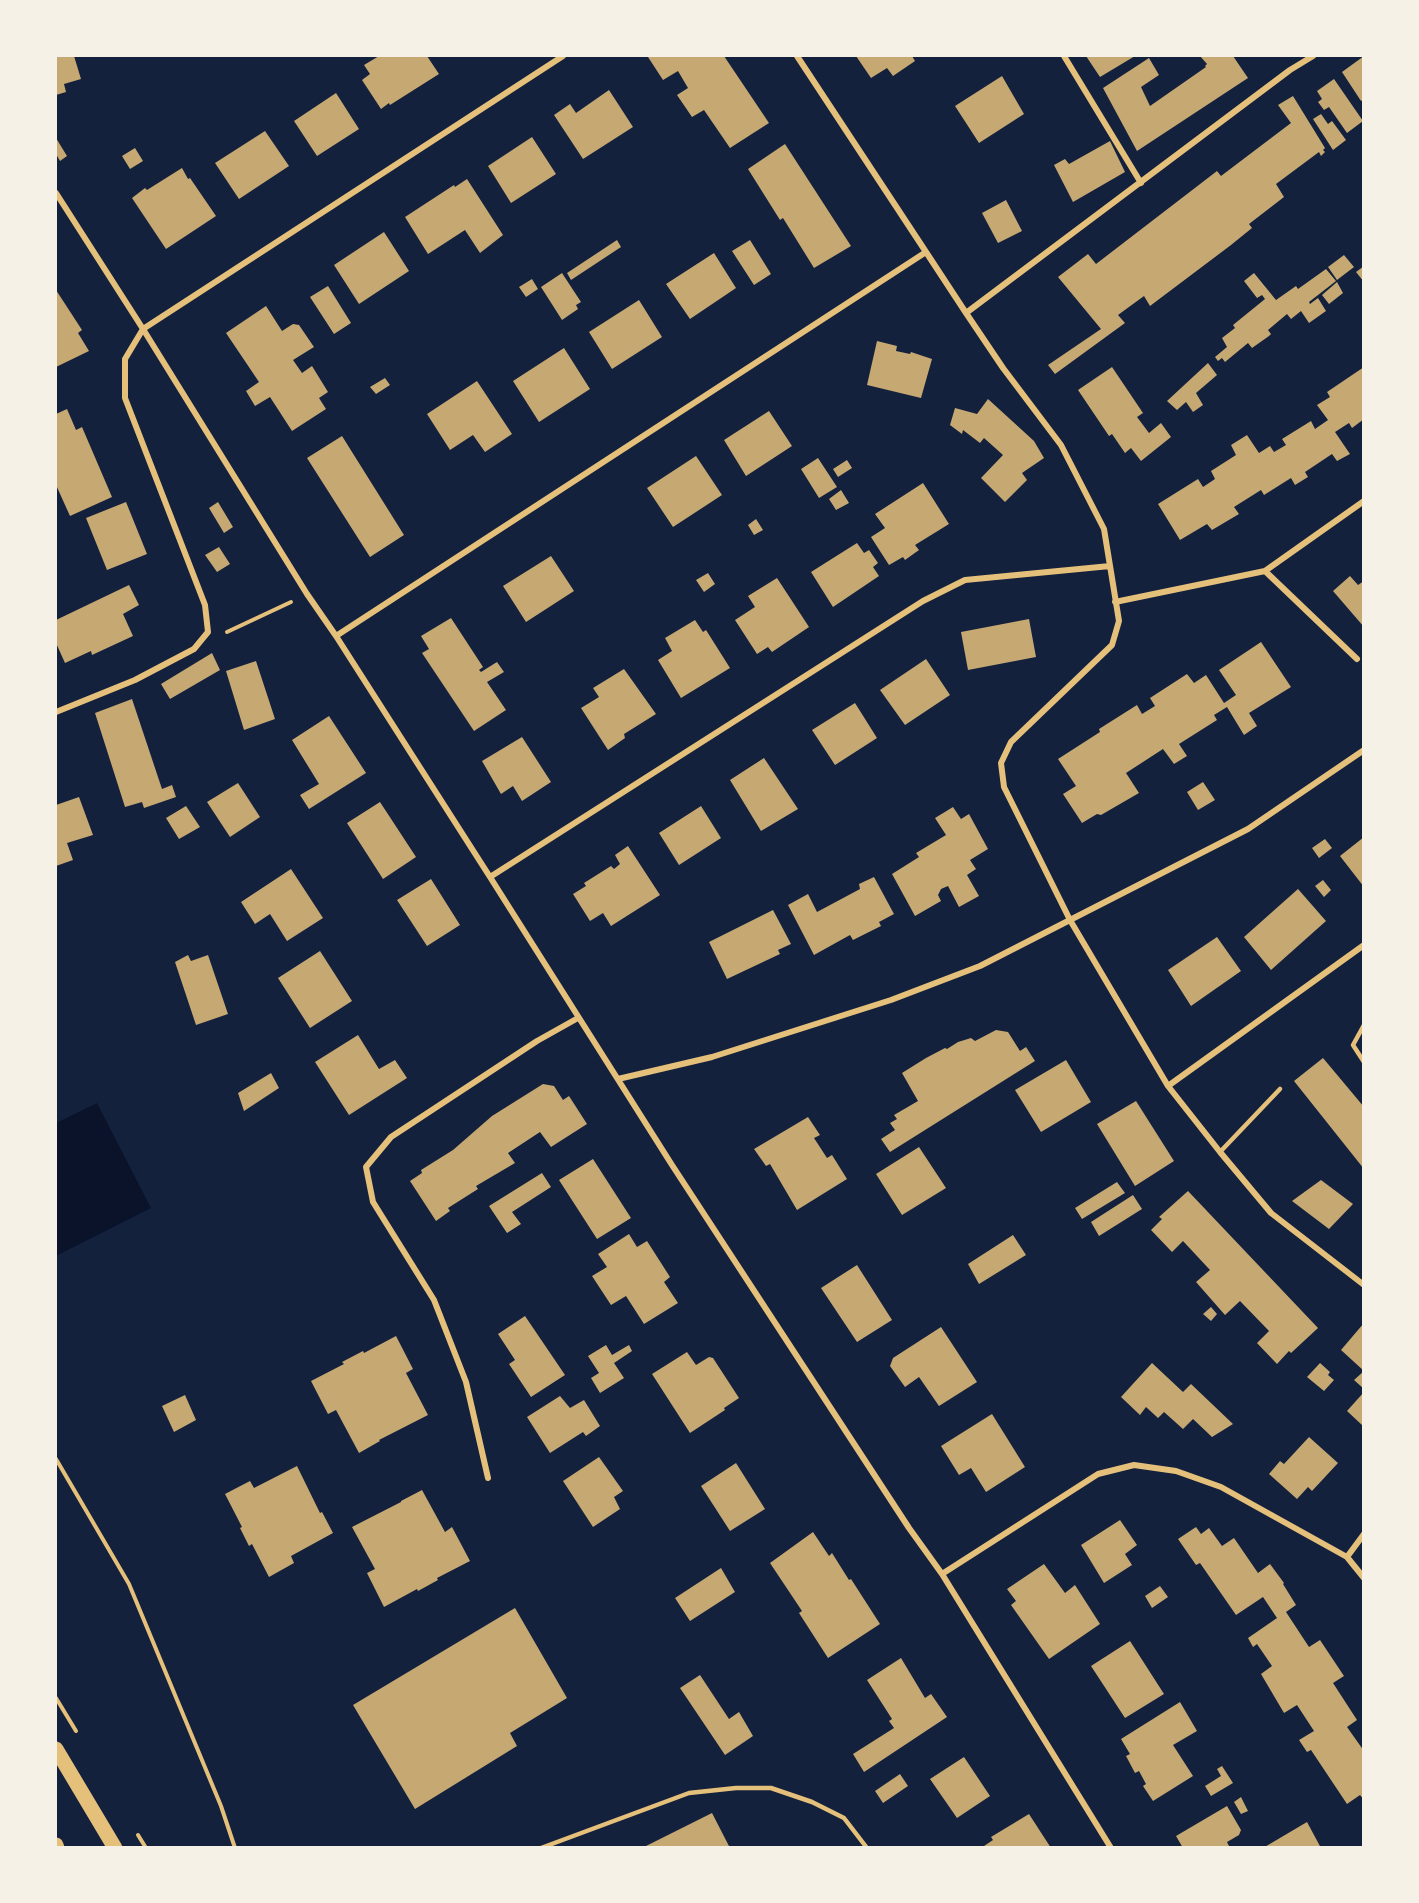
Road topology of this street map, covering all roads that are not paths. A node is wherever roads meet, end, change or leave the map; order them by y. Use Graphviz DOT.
graph roads {
  1 [pos="563,56"];
  2 [pos="797,56"];
  3 [pos="1064,56"];
  4 [pos="1313,56"];
  5 [pos="1141,183"];
  6 [pos="56,193"];
  7 [pos="926,252"];
  8 [pos="966,313"];
  9 [pos="143,329"];
  10 [pos="1364,501"];
  11 [pos="1110,566"];
  12 [pos="1265,571"];
  13 [pos="1115,602"];
  14 [pos="336,636"];
  15 [pos="1357,659"];
  16 [pos="56,712"];
  17 [pos="1364,750"];
  18 [pos="490,877"];
  19 [pos="1070,920"];
  20 [pos="1364,945"];
  21 [pos="578,1018"];
  22 [pos="1364,1025"];
  23 [pos="1364,1062"];
  24 [pos="618,1079"];
  25 [pos="1168,1086"];
  26 [pos="1280,1089"];
  27 [pos="1220,1152"];
  28 [pos="1364,1285"];
  29 [pos="488,1478"];
  30 [pos="1364,1534"];
  31 [pos="1347,1557"];
  32 [pos="942,1575"];
  33 [pos="1364,1578"];
  34 [pos="56,1749"];
  35 [pos="115,1848"];
  36 [pos="541,1848"];
  37 [pos="867,1848"];
  38 [pos="1111,1848"];
  1 -- 9 [label="street"];
  2 -- 7 [label="street"];
  3 -- 5 [label="street"];
  4 -- 5 [label="street"];
  5 -- 8 [label="street"];
  6 -- 9 [label="street"];
  7 -- 8 [label="street"];
  7 -- 14 [label="street"];
  8 -- 11 [label="street"];
  9 -- 14 [label="street"];
  9 -- 16 [label="street"];
  10 -- 12 [label="street"];
  11 -- 13 [label="street"];
  11 -- 18 [label="street"];
  12 -- 13 [label="street"];
  12 -- 15 [label="street"];
  13 -- 19 [label="street"];
  14 -- 18 [label="street"];
  17 -- 19 [label="street"];
  18 -- 21 [label="street"];
  19 -- 24 [label="street"];
  19 -- 25 [label="street"];
  20 -- 25 [label="street"];
  21 -- 24 [label="street"];
  21 -- 29 [label="street"];
  22 -- 23 [label="lane"];
  24 -- 32 [label="street"];
  25 -- 27 [label="street"];
  26 -- 27 [label="lane"];
  27 -- 28 [label="street"];
  30 -- 31 [label="street"];
  31 -- 32 [label="street"];
  31 -- 33 [label="street"];
  32 -- 38 [label="street"];
  34 -- 35 [label="main road"];
  36 -- 37 [label="lane"];
}
